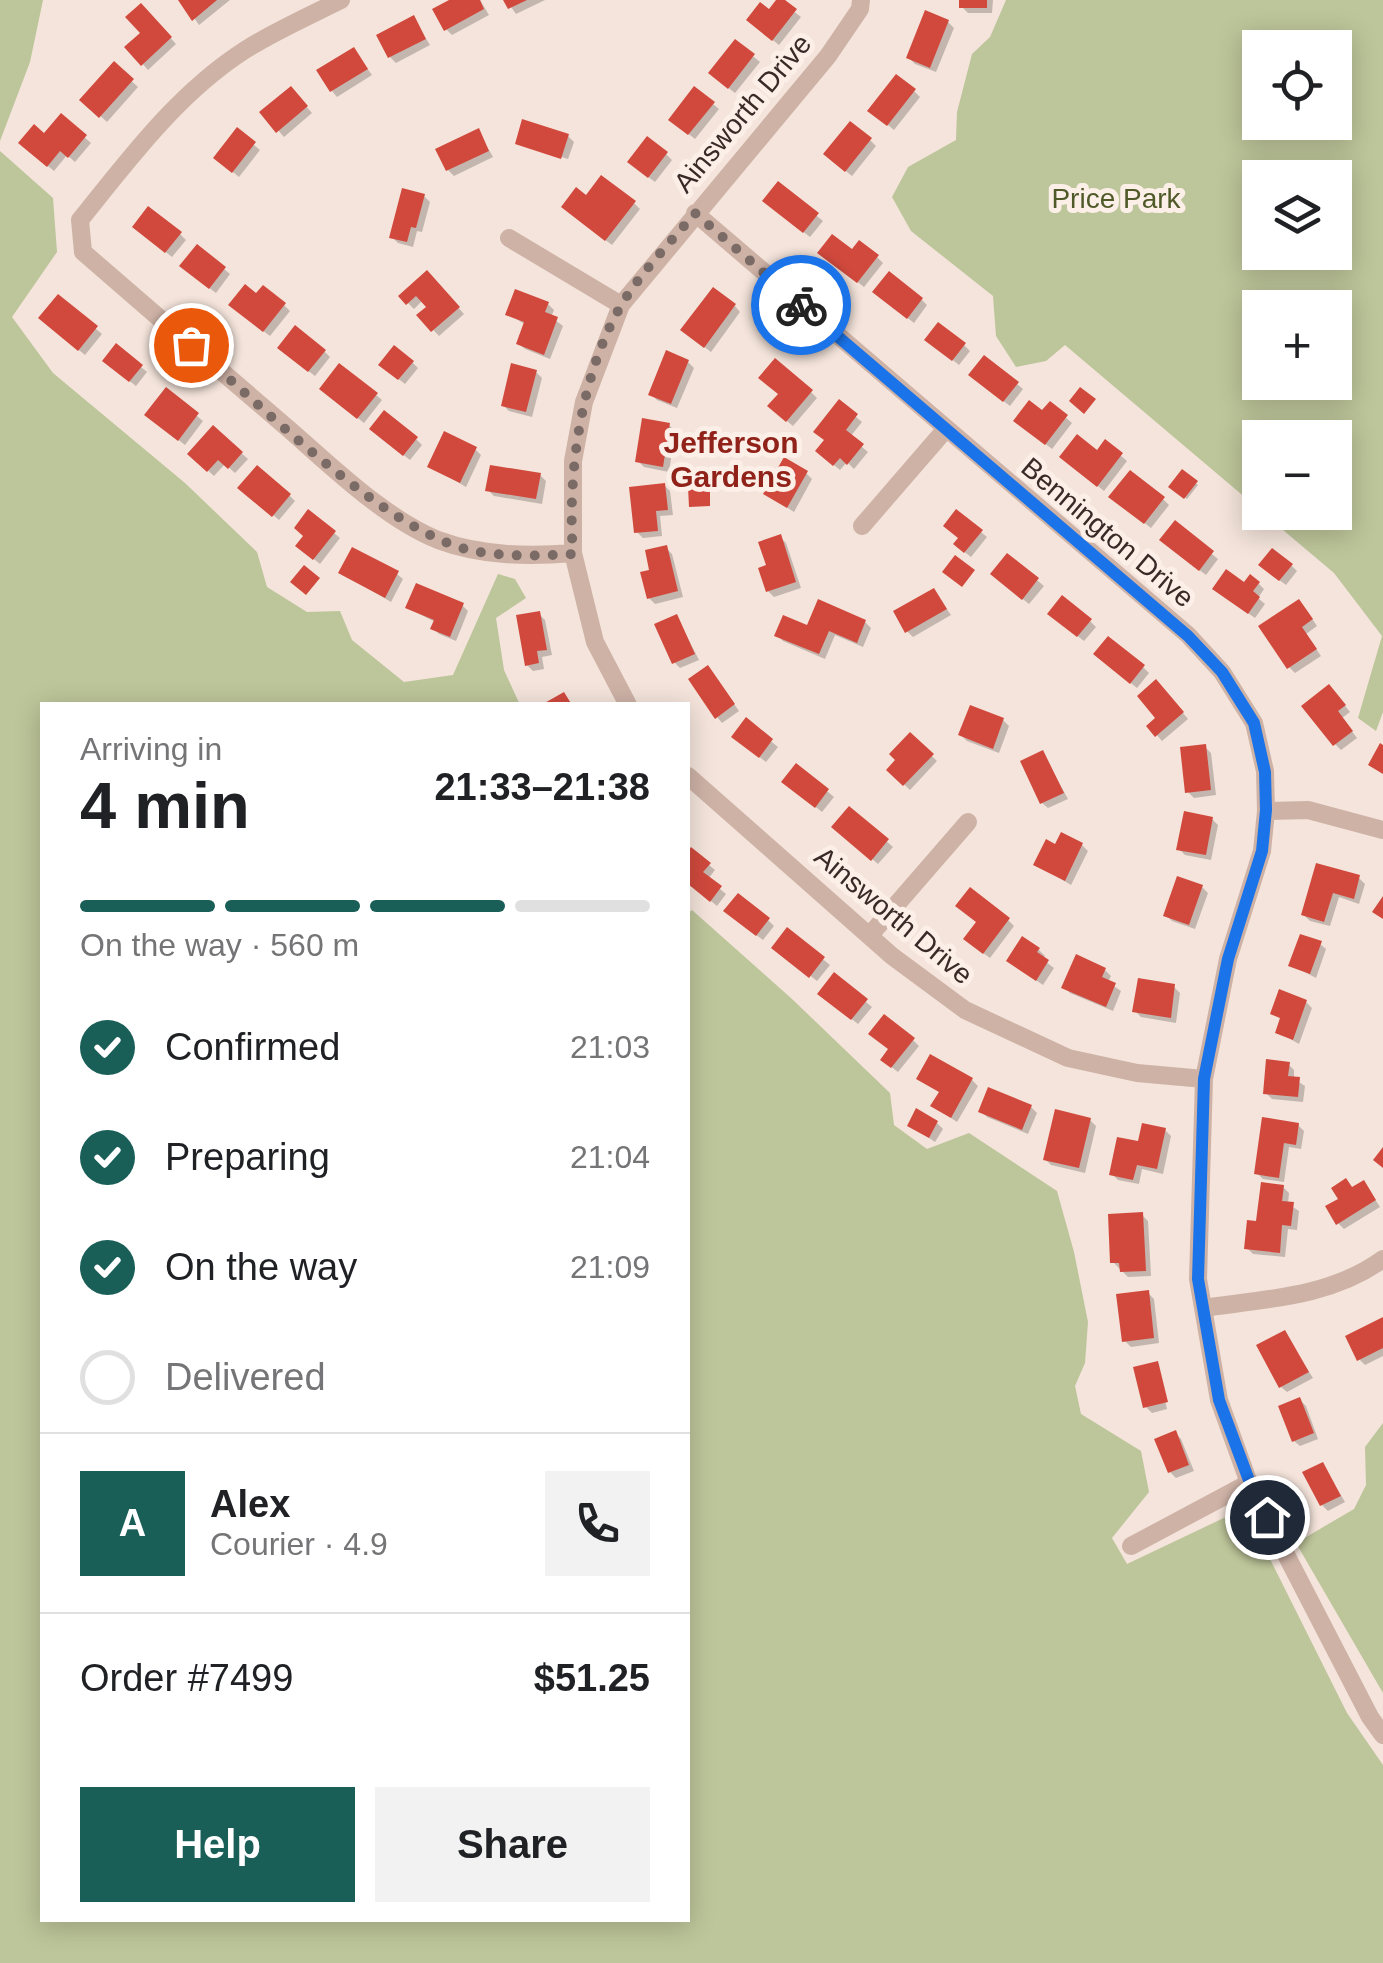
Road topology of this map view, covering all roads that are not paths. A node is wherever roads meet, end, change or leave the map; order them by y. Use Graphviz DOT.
graph roads {
  1 [pos="341,0"];
  2 [pos="861,0"];
  3 [pos="695,213"];
  4 [pos="509,238"];
  5 [pos="621,305"];
  6 [pos="945,430"];
  7 [pos="862,526"];
  8 [pos="573,554"];
  9 [pos="626,702"];
  10 [pos="690,778"];
  11 [pos="1266,810"];
  12 [pos="968,822"];
  13 [pos="1383,830"];
  14 [pos="870,935"];
  15 [pos="1204,1079"];
  16 [pos="1383,1258"];
  17 [pos="1203,1308"];
  18 [pos="1250,1483"];
  19 [pos="1131,1546"];
  20 [pos="1383,1735"];
  1 -- 8 [label="street"];
  2 -- 3 [label="street, Ainsworth Drive"];
  3 -- 5 [label="street, Ainsworth Drive"];
  3 -- 6 [label="street, Bennington Drive"];
  4 -- 5 [label="street"];
  5 -- 8 [label="street, Ainsworth Drive"];
  6 -- 7 [label="street"];
  6 -- 11 [label="street, Bennington Drive"];
  8 -- 9 [label="street, Ainsworth Drive"];
  10 -- 14 [label="street, Ainsworth Drive"];
  11 -- 13 [label="street"];
  11 -- 15 [label="street, Bennington Drive"];
  12 -- 14 [label="street"];
  14 -- 15 [label="street, Ainsworth Drive"];
  15 -- 17 [label="street, Bennington Drive"];
  16 -- 17 [label="street"];
  17 -- 18 [label="street, Bennington Drive"];
  18 -- 19 [label="street"];
  18 -- 20 [label="street, Bennington Drive"];
}
